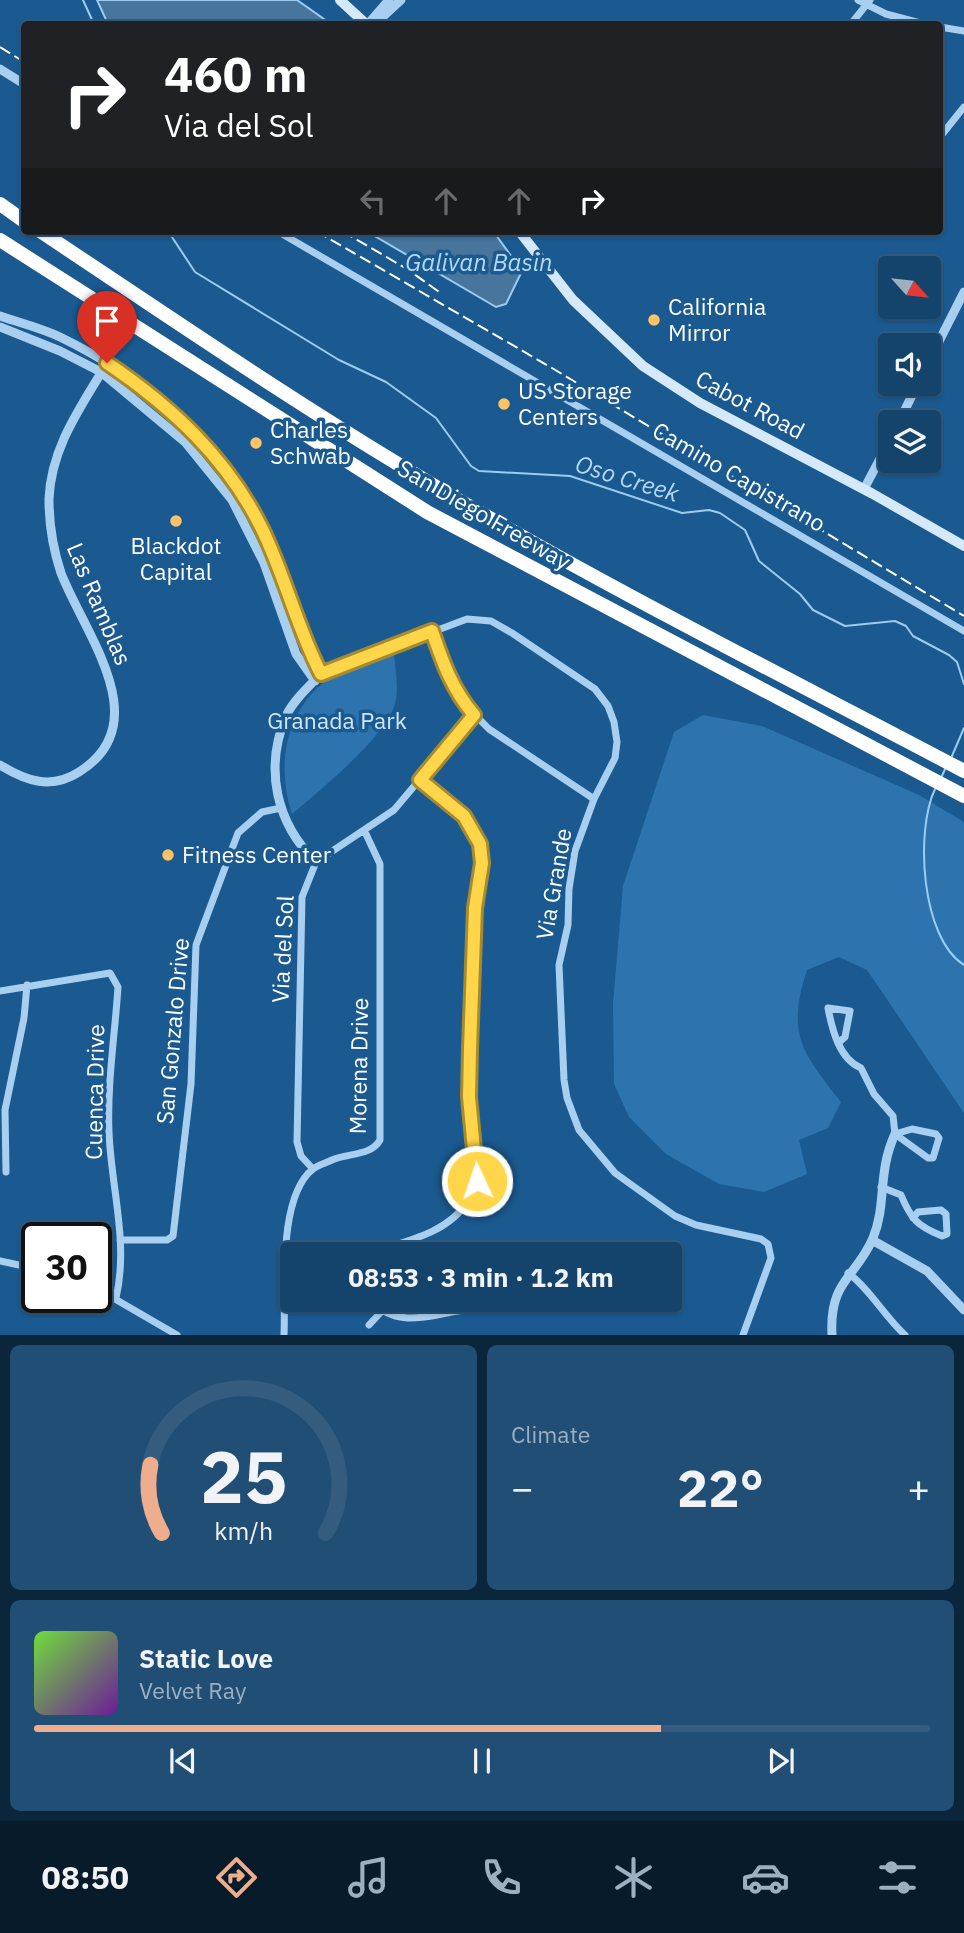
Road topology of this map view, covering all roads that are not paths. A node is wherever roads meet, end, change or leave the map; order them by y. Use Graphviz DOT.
graph roads {
  1 [pos="340,0"];
  2 [pos="389,0"];
  3 [pos="401,0"];
  4 [pos="858,0"];
  5 [pos="869,3"];
  6 [pos="364,21"];
  7 [pos="370,21"];
  8 [pos="378,21"];
  9 [pos="854,21"];
  10 [pos="911,21"];
  11 [pos="943,28"];
  12 [pos="964,31"];
  13 [pos="0,69"];
  14 [pos="21,82"];
  15 [pos="964,107"];
  16 [pos="943,133"];
  17 [pos="0,204"];
  18 [pos="21,219"];
  19 [pos="46,235"];
  20 [pos="284,235"];
  21 [pos="522,235"];
  22 [pos="0,240"];
  23 [pos="0,247"];
  24 [pos="65,283"];
  25 [pos="964,292"];
  26 [pos="0,316"];
  27 [pos="0,327"];
  28 [pos="941,337"];
  29 [pos="107,363"];
  30 [pos="101,372"];
  31 [pos="878,463"];
  32 [pos="864,489"];
  33 [pos="964,546"];
  34 [pos="432,631"];
  35 [pos="964,631"];
  36 [pos="318,677"];
  37 [pos="474,715"];
  38 [pos="0,765"];
  39 [pos="964,771"];
  40 [pos="420,780"];
  41 [pos="964,796"];
  42 [pos="594,799"];
  43 [pos="281,808"];
  44 [pos="365,832"];
  45 [pos="316,862"];
  46 [pos="27,985"];
  47 [pos="0,991"];
  48 [pos="838,1043"];
  49 [pos="894,1134"];
  50 [pos="313,1169"];
  51 [pos="6,1172"];
  52 [pos="881,1186"];
  53 [pos="913,1218"];
  54 [pos="120,1240"];
  55 [pos="872,1240"];
  56 [pos="288,1242"];
  57 [pos="400,1242"];
  58 [pos="0,1261"];
  59 [pos="21,1266"];
  60 [pos="848,1273"];
  61 [pos="112,1296"];
  62 [pos="116,1298"];
  63 [pos="964,1310"];
  64 [pos="286,1312"];
  65 [pos="381,1312"];
  66 [pos="454,1312"];
  67 [pos="369,1325"];
  68 [pos="177,1335"];
  69 [pos="284,1335"];
  70 [pos="743,1335"];
  71 [pos="832,1335"];
  72 [pos="905,1335"];
  1 -- 6 [label="main road"];
  2 -- 7 [label="street"];
  3 -- 8 [label="street"];
  4 -- 5 [label="street"];
  5 -- 9 [label="street"];
  5 -- 10 [label="street"];
  11 -- 12 [label="street"];
  13 -- 14 [label="street"];
  15 -- 16 [label="street"];
  17 -- 18 [label="highway"];
  19 -- 39 [label="highway, San Diego Freeway"];
  20 -- 35 [label="street, Camino Capistrano"];
  21 -- 32 [label="main road, Cabot Road"];
  22 -- 24 [label="highway, San Diego Freeway"];
  23 -- 24 [label="highway"];
  24 -- 41 [label="highway, San Diego Freeway"];
  25 -- 28 [label="street"];
  26 -- 29 [label="street"];
  27 -- 30 [label="street"];
  29 -- 30 [label="street, Las Ramblas"];
  29 -- 36 [label="street"];
  30 -- 36 [label="street"];
  30 -- 38 [label="street, Las Ramblas"];
  31 -- 32 [label="street"];
  32 -- 33 [label="main road, Cabot Road"];
  34 -- 36 [label="street, Via Grande"];
  34 -- 37 [label="street"];
  34 -- 42 [label="street, Via Grande"];
  36 -- 43 [label="street"];
  37 -- 40 [label="street"];
  37 -- 42 [label="street"];
  40 -- 44 [label="street"];
  40 -- 57 [label="street"];
  42 -- 70 [label="street, Via Grande"];
  43 -- 45 [label="street"];
  43 -- 54 [label="street, San Gonzalo Drive"];
  44 -- 45 [label="street"];
  44 -- 50 [label="street, Morena Drive"];
  45 -- 50 [label="street, Via del Sol"];
  46 -- 47 [label="street"];
  46 -- 51 [label="street"];
  46 -- 54 [label="street, Cuenca Drive"];
  48 -- 48 [label="street"];
  48 -- 49 [label="street"];
  49 -- 49 [label="street"];
  49 -- 52 [label="street"];
  50 -- 56 [label="street"];
  52 -- 53 [label="street"];
  52 -- 55 [label="street"];
  53 -- 53 [label="street"];
  54 -- 62 [label="street, Cuenca Drive"];
  55 -- 60 [label="street"];
  55 -- 63 [label="street"];
  58 -- 59 [label="street"];
  60 -- 71 [label="street"];
  60 -- 72 [label="street"];
  61 -- 62 [label="street"];
  62 -- 68 [label="street"];
  64 -- 69 [label="street"];
  65 -- 66 [label="street"];
  65 -- 67 [label="street"];
}
